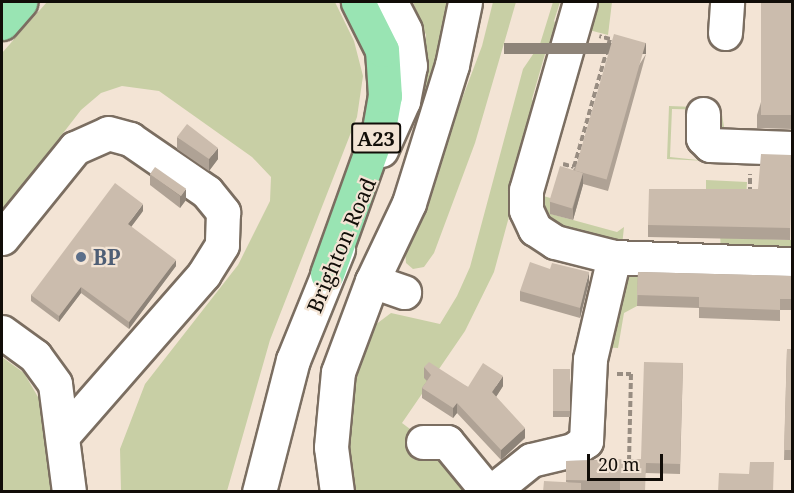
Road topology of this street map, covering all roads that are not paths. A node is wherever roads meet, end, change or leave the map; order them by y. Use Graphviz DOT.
graph roads {
  1 [pos="20,2"];
  2 [pos="358,2"];
  3 [pos="391,2"];
  4 [pos="465,2"];
  5 [pos="727,2"];
  6 [pos="576,15"];
  7 [pos="2,23"];
  8 [pos="725,33"];
  9 [pos="703,114"];
  10 [pos="792,148"];
  11 [pos="2,238"];
  12 [pos="614,257"];
  13 [pos="792,264"];
  14 [pos="327,274"];
  15 [pos="372,281"];
  16 [pos="404,292"];
  17 [pos="2,332"];
  18 [pos="65,433"];
  19 [pos="423,442"];
  20 [pos="69,492"];
  21 [pos="258,492"];
  22 [pos="338,492"];
  23 [pos="489,492"];
  1 -- 7 [label="highway"];
  2 -- 14 [label="highway, A23"];
  3 -- 14 [label="street, Brighton Road"];
  4 -- 15 [label="street, Brighton Road"];
  5 -- 8 [label="street"];
  6 -- 12 [label="street"];
  9 -- 10 [label="street"];
  11 -- 18 [label="street"];
  12 -- 13 [label="street"];
  12 -- 23 [label="street"];
  14 -- 21 [label="street, Brighton Road"];
  15 -- 16 [label="street"];
  15 -- 22 [label="street, Brighton Road"];
  17 -- 18 [label="street"];
  18 -- 20 [label="street"];
  19 -- 23 [label="street"];
}
